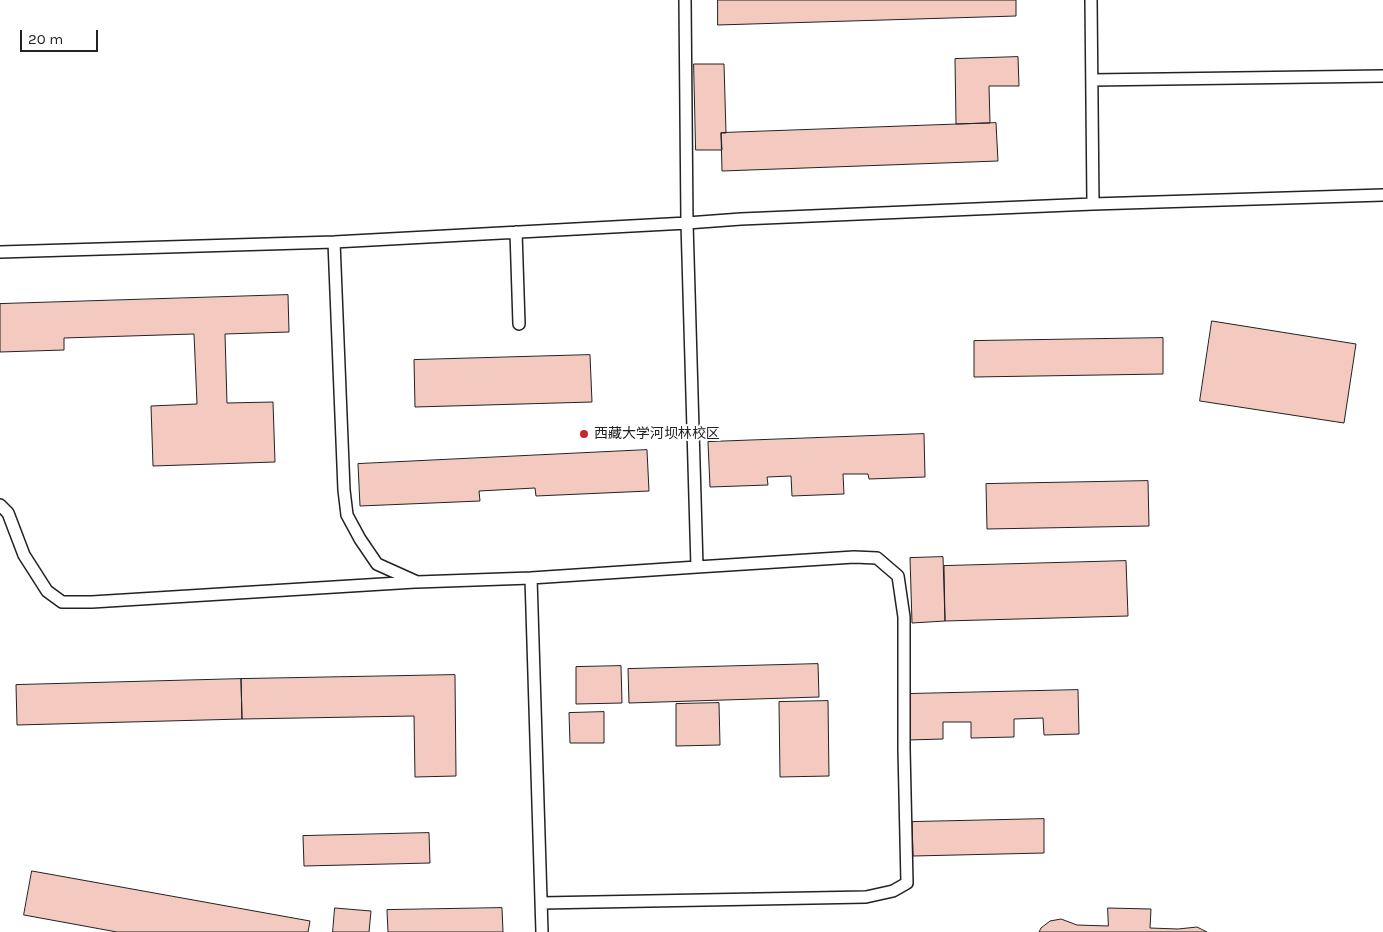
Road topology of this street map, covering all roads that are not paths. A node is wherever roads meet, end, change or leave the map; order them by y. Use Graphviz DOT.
graph roads {
  1 [pos="686,0"];
  2 [pos="1092,0"];
  3 [pos="1383,76"];
  4 [pos="1092,80"];
  5 [pos="1383,195"];
  6 [pos="1093,204"];
  7 [pos="687,223"];
  8 [pos="516,232"];
  9 [pos="334,242"];
  10 [pos="0,252"];
  11 [pos="519,324"];
  12 [pos="0,505"];
  13 [pos="697,568"];
  14 [pos="531,578"];
  15 [pos="417,582"];
  16 [pos="541,903"];
  17 [pos="542,932"];
  1 -- 7 [label="lane"];
  2 -- 4 [label="lane"];
  3 -- 4 [label="lane"];
  4 -- 6 [label="lane"];
  5 -- 6 [label="lane"];
  6 -- 7 [label="lane"];
  7 -- 8 [label="lane"];
  7 -- 13 [label="lane"];
  8 -- 9 [label="lane"];
  8 -- 11 [label="lane"];
  9 -- 10 [label="lane"];
  9 -- 15 [label="lane"];
  12 -- 15 [label="lane"];
  13 -- 14 [label="lane"];
  13 -- 16 [label="lane"];
  14 -- 15 [label="lane"];
  14 -- 16 [label="lane"];
  16 -- 17 [label="lane"];
}
